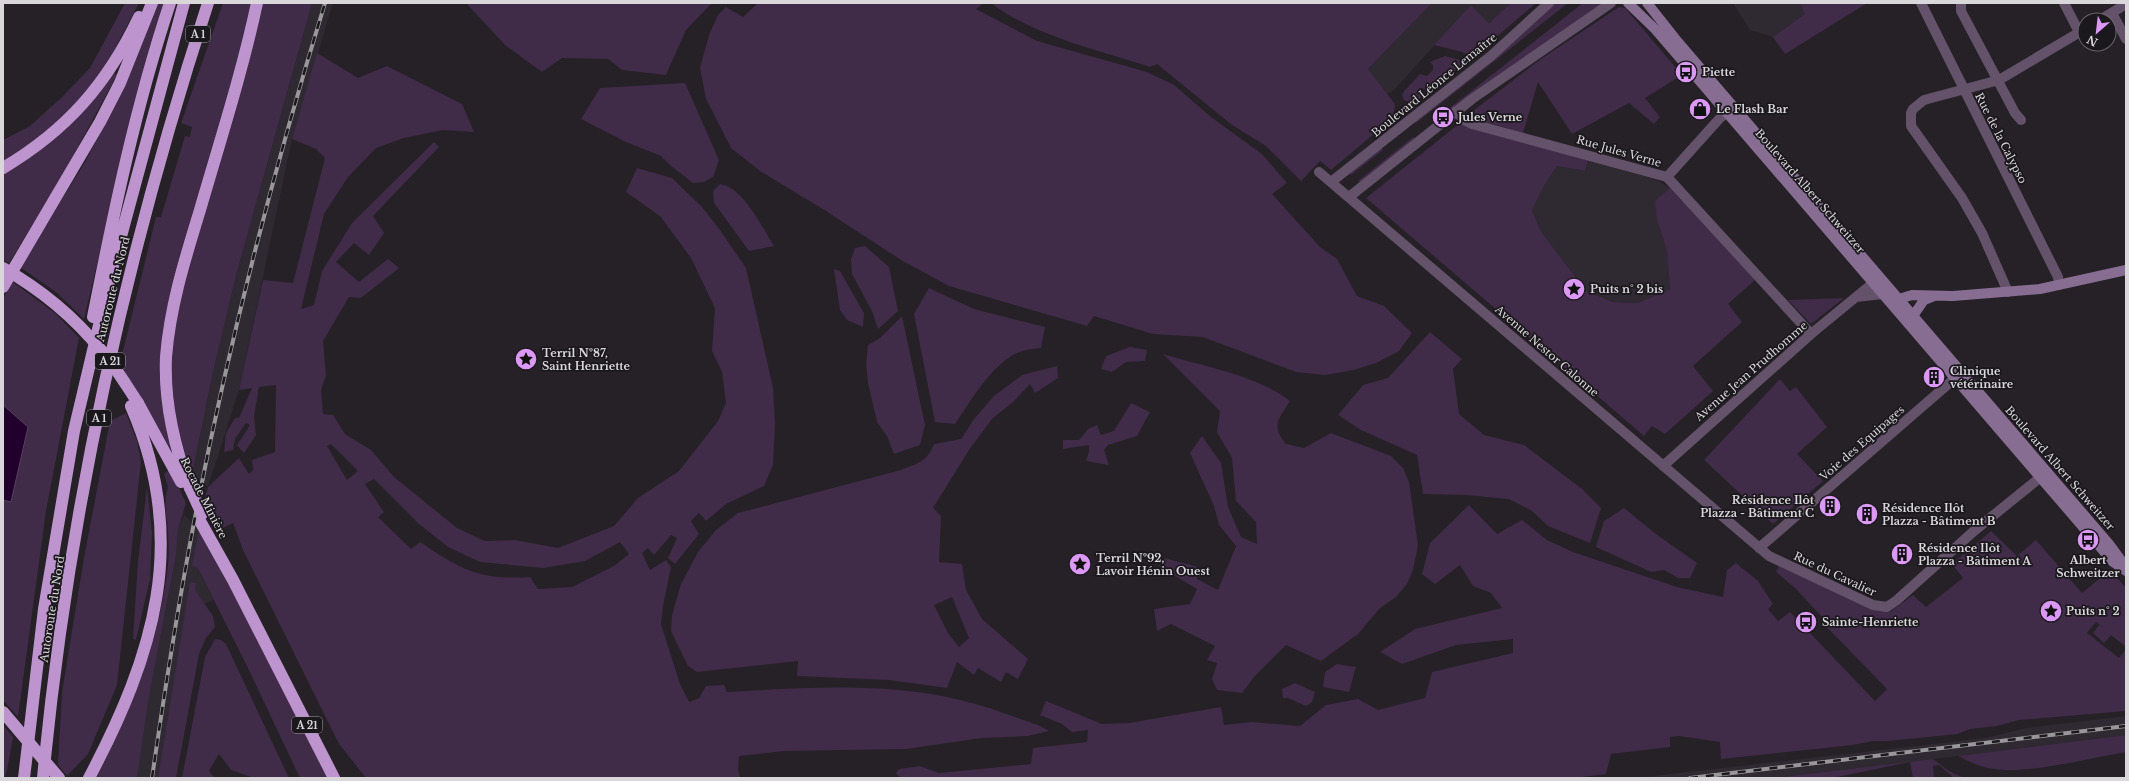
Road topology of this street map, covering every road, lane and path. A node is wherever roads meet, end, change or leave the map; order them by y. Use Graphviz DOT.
graph roads {
  1 [pos="145,3"];
  2 [pos="152,3"];
  3 [pos="170,3"];
  4 [pos="184,3"];
  5 [pos="208,3"];
  6 [pos="214,3"];
  7 [pos="257,3"];
  8 [pos="1549,3"];
  9 [pos="1611,3"];
  10 [pos="1628,3"];
  11 [pos="1638,3"];
  12 [pos="1647,3"];
  13 [pos="1921,3"];
  14 [pos="1961,3"];
  15 [pos="2064,3"];
  16 [pos="2126,4"];
  17 [pos="2114,12"];
  18 [pos="2117,22"];
  19 [pos="2077,23"];
  20 [pos="1671,33"];
  21 [pos="2077,34"];
  22 [pos="2126,39"];
  23 [pos="188,65"];
  24 [pos="1999,80"];
  25 [pos="1964,90"];
  26 [pos="1730,109"];
  27 [pos="1456,111"];
  28 [pos="2021,120"];
  29 [pos="3,168"];
  30 [pos="1318,172"];
  31 [pos="1667,177"];
  32 [pos="1332,182"];
  33 [pos="1349,197"];
  34 [pos="3,268"];
  35 [pos="2126,270"];
  36 [pos="1873,283"];
  37 [pos="2059,285"];
  38 [pos="3,287"];
  39 [pos="2008,292"];
  40 [pos="1883,294"];
  41 [pos="1934,296"];
  42 [pos="1856,297"];
  43 [pos="1898,301"];
  44 [pos="1910,319"];
  45 [pos="1811,334"];
  46 [pos="92,350"];
  47 [pos="1958,375"];
  48 [pos="134,404"];
  49 [pos="1663,466"];
  50 [pos="2044,475"];
  51 [pos="189,492"];
  52 [pos="2110,544"];
  53 [pos="1759,548"];
  54 [pos="2126,559"];
  55 [pos="2126,567"];
  56 [pos="2126,571"];
  57 [pos="3,712"];
  58 [pos="24,778"];
  59 [pos="43,778"];
  60 [pos="59,778"];
  61 [pos="89,778"];
  62 [pos="334,778"];
  1 -- 29 [label="highway"];
  2 -- 38 [label="highway"];
  3 -- 46 [label="highway"];
  4 -- 46 [label="highway, Autoroute du Nord / A 1"];
  5 -- 23 [label="highway, Autoroute du Nord / A 1"];
  6 -- 23 [label="highway"];
  7 -- 51 [label="highway"];
  8 -- 32 [label="street, Boulevard Léonce Lemaître"];
  9 -- 27 [label="street"];
  10 -- 26 [label="main road, Boulevard Albert Schweitzer"];
  11 -- 20 [label="main road"];
  12 -- 20 [label="main road, Boulevard Albert Schweitzer"];
  13 -- 25 [label="street, Rue de la Calypso"];
  14 -- 24 [label="street"];
  15 -- 19 [label="street"];
  16 -- 17 [label="street"];
  18 -- 22 [label="street"];
  20 -- 26 [label="main road, Boulevard Albert Schweitzer"];
  21 -- 24 [label="street"];
  23 -- 59 [label="highway, Autoroute du Nord / A 1"];
  24 -- 25 [label="street"];
  24 -- 28 [label="street"];
  25 -- 37 [label="street, Rue de la Calypso"];
  25 -- 39 [label="street"];
  26 -- 31 [label="street"];
  26 -- 36 [label="main road, Boulevard Albert Schweitzer"];
  26 -- 43 [label="main road, Boulevard Albert Schweitzer"];
  27 -- 31 [label="street, Rue Jules Verne"];
  27 -- 33 [label="street"];
  30 -- 32 [label="street, Avenue Nestor Calonne"];
  31 -- 45 [label="street, Rue Jules Verne"];
  32 -- 33 [label="street, Avenue Nestor Calonne"];
  33 -- 49 [label="street, Avenue Nestor Calonne"];
  34 -- 48 [label="highway, Rocade Minière / A 21, bridge"];
  35 -- 37 [label="main road"];
  36 -- 40 [label="main road, Boulevard Albert Schweitzer"];
  36 -- 42 [label="street, Avenue Jean Prudhomme"];
  36 -- 43 [label="main road"];
  37 -- 39 [label="main road"];
  39 -- 41 [label="main road"];
  40 -- 42 [label="street"];
  40 -- 43 [label="main road"];
  40 -- 44 [label="main road, Boulevard Albert Schweitzer"];
  41 -- 43 [label="main road"];
  41 -- 44 [label="main road"];
  42 -- 45 [label="street, Avenue Jean Prudhomme"];
  43 -- 44 [label="main road, Boulevard Albert Schweitzer"];
  44 -- 47 [label="main road, Boulevard Albert Schweitzer"];
  45 -- 49 [label="street, Avenue Jean Prudhomme"];
  46 -- 58 [label="highway, Autoroute du Nord / A 1"];
  47 -- 50 [label="main road, Boulevard Albert Schweitzer"];
  47 -- 53 [label="street, Voie des Equipages"];
  48 -- 51 [label="highway, Rocade Minière / A 21"];
  48 -- 61 [label="highway"];
  49 -- 53 [label="street, Avenue Nestor Calonne"];
  50 -- 52 [label="main road, Boulevard Albert Schweitzer"];
  50 -- 53 [label="street, Rue du Cavalier"];
  50 -- 56 [label="main road, Boulevard Albert Schweitzer"];
  51 -- 62 [label="highway, Rocade Minière / A 21"];
  52 -- 54 [label="street, Boulevard Albert Schweitzer"];
  52 -- 55 [label="main road, Boulevard Albert Schweitzer"];
  57 -- 60 [label="highway, bridge"];
}
